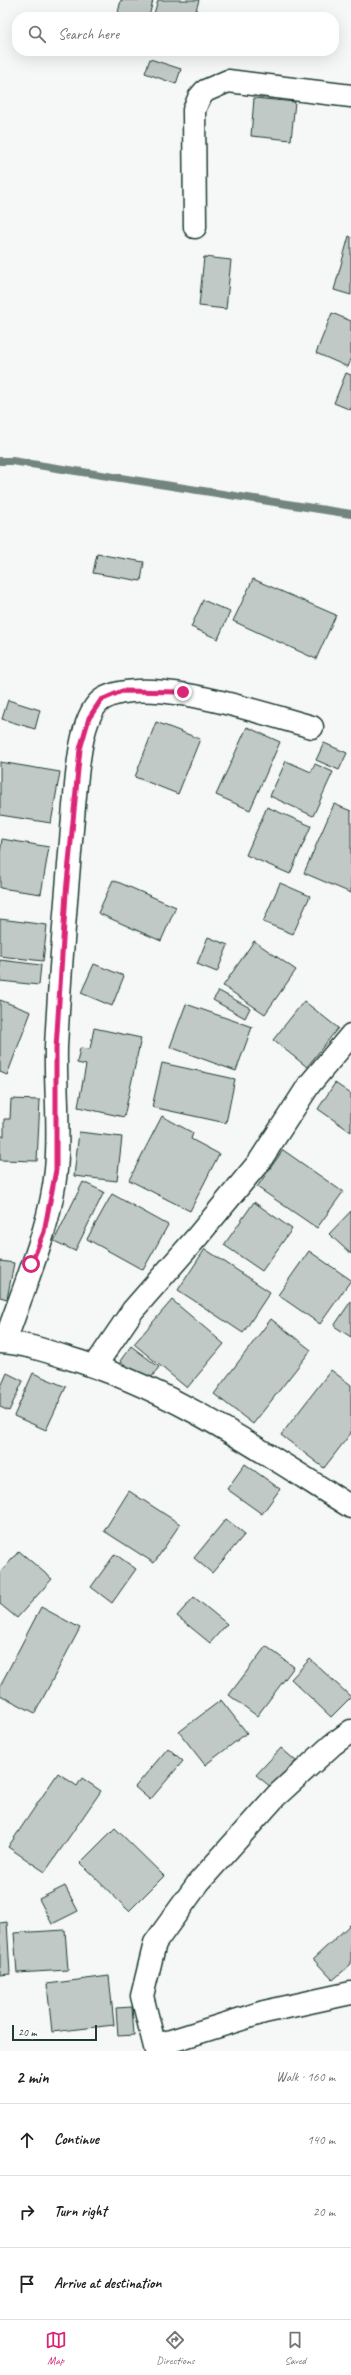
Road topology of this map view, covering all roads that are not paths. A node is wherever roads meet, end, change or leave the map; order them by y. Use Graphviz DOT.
graph roads {
  1 [pos="351,96"];
  2 [pos="195,227"];
  3 [pos="312,727"];
  4 [pos="351,1035"];
  5 [pos="2,1342"];
  6 [pos="95,1366"];
  7 [pos="350,1506"];
  8 [pos="351,1732"];
  9 [pos="351,1993"];
  10 [pos="156,2048"];
  1 -- 2 [label="street"];
  3 -- 5 [label="street"];
  4 -- 6 [label="street"];
  5 -- 6 [label="street"];
  6 -- 7 [label="street"];
  8 -- 10 [label="street"];
  9 -- 10 [label="street"];
}
